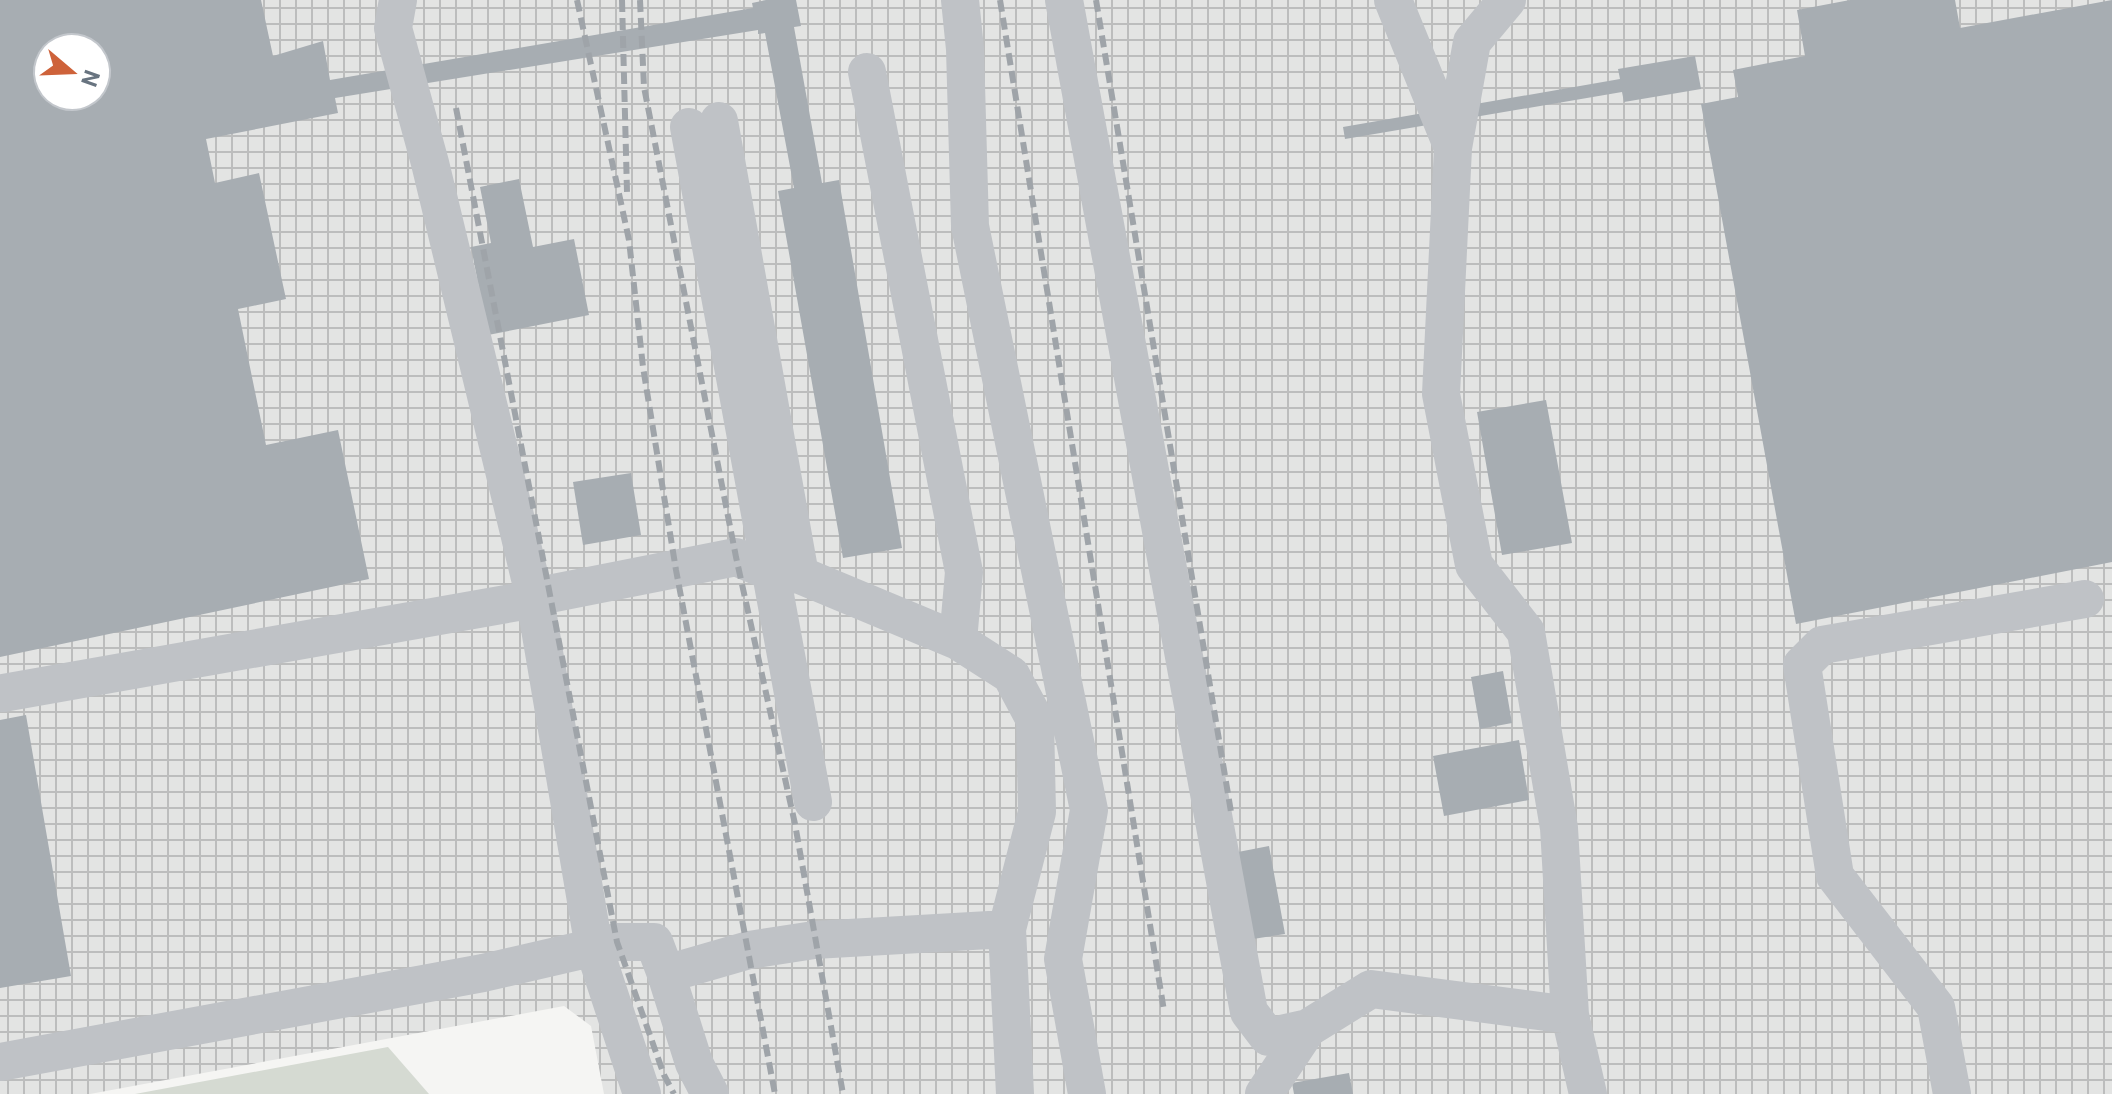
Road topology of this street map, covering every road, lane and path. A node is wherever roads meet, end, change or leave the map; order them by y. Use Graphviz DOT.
graph roads {
  1 [pos="398,0"];
  2 [pos="960,0"];
  3 [pos="1064,0"];
  4 [pos="1393,0"];
  5 [pos="1507,0"];
  6 [pos="867,72"];
  7 [pos="704,124"];
  8 [pos="1453,148"];
  9 [pos="785,573"];
  10 [pos="535,599"];
  11 [pos="2085,599"];
  12 [pos="958,641"];
  13 [pos="3,693"];
  14 [pos="813,802"];
  15 [pos="1007,929"];
  16 [pos="594,948"];
  17 [pos="666,974"];
  18 [pos="1570,1015"];
  19 [pos="1308,1028"];
  20 [pos="0,1062"];
  21 [pos="642,1094"];
  22 [pos="710,1094"];
  23 [pos="1015,1094"];
  24 [pos="1087,1094"];
  25 [pos="1264,1094"];
  26 [pos="1588,1094"];
  27 [pos="1952,1094"];
  1 -- 10 [label="lane"];
  2 -- 24 [label="lane"];
  3 -- 19 [label="lane"];
  4 -- 8 [label="lane"];
  5 -- 8 [label="lane"];
  6 -- 12 [label="lane"];
  7 -- 9 [label="lane"];
  8 -- 18 [label="lane"];
  9 -- 10 [label="lane"];
  9 -- 12 [label="lane"];
  9 -- 14 [label="lane"];
  10 -- 13 [label="lane"];
  10 -- 16 [label="lane"];
  11 -- 27 [label="lane"];
  12 -- 15 [label="lane"];
  15 -- 17 [label="lane"];
  15 -- 23 [label="lane"];
  16 -- 17 [label="lane"];
  16 -- 20 [label="lane"];
  16 -- 21 [label="lane"];
  17 -- 22 [label="lane"];
  18 -- 19 [label="lane"];
  18 -- 26 [label="lane"];
  19 -- 25 [label="lane"];
}
